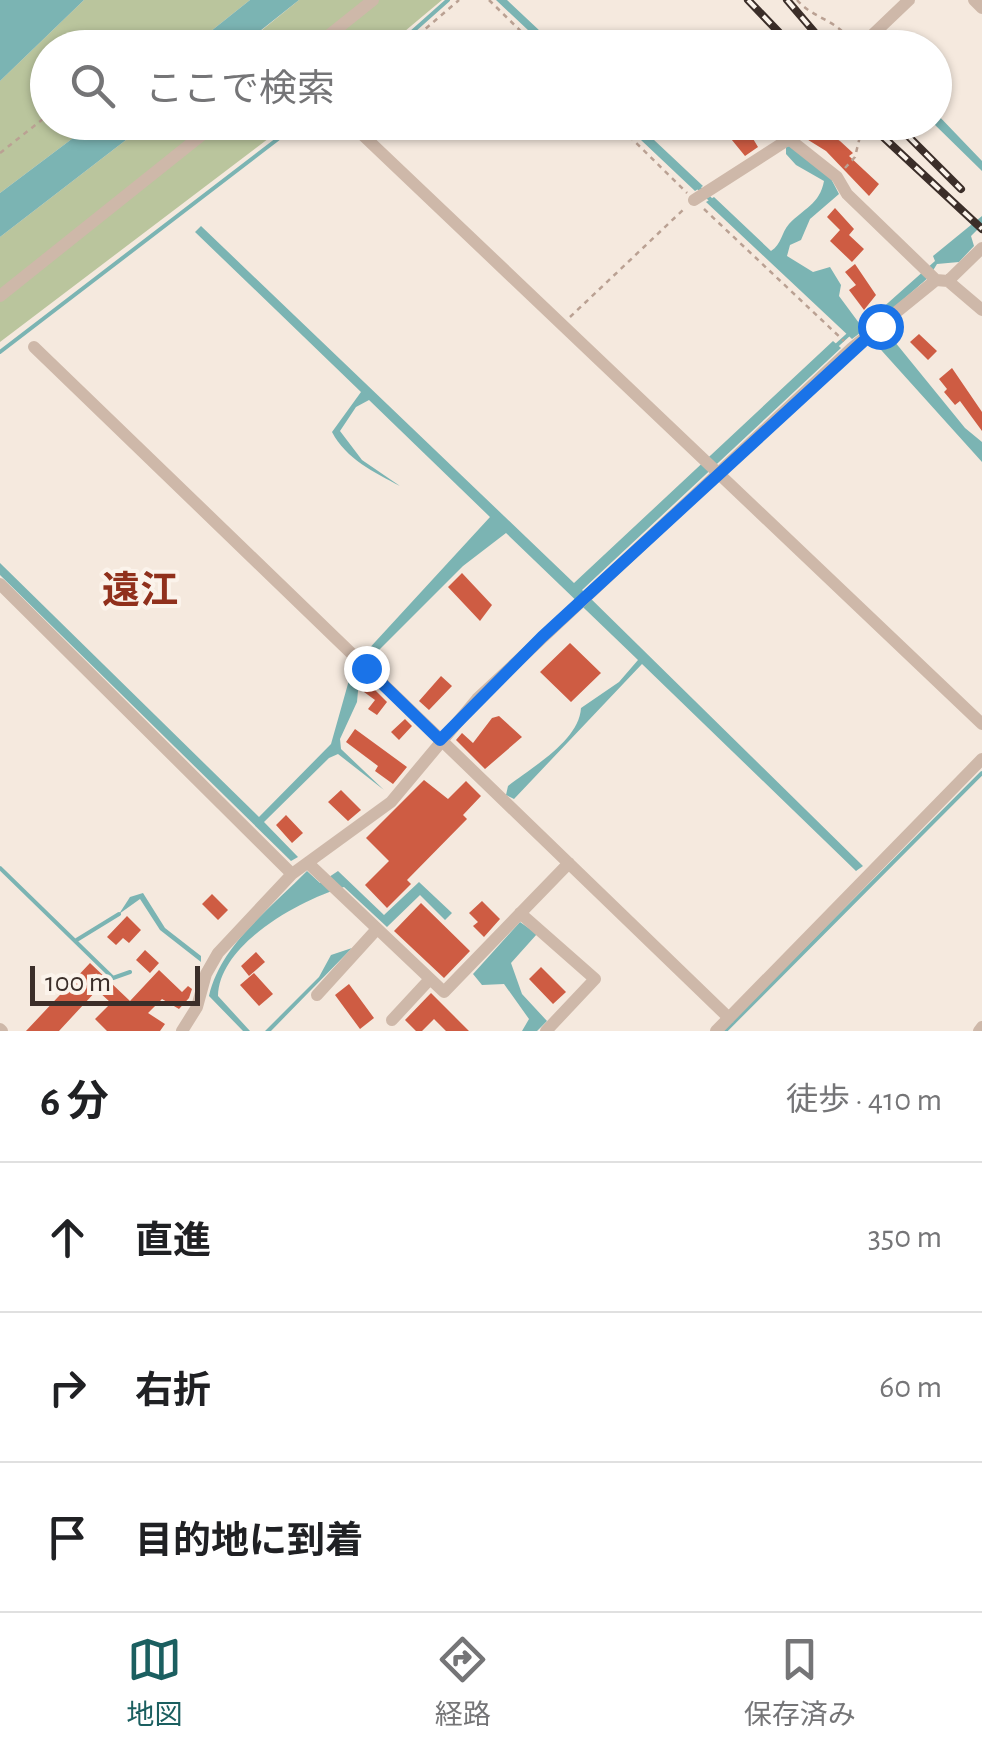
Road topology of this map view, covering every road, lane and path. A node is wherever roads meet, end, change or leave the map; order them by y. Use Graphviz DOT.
graph roads {
  1 [pos="373,0"];
  2 [pos="459,0"];
  3 [pos="489,0"];
  4 [pos="797,0"];
  5 [pos="909,0"];
  6 [pos="974,0"];
  7 [pos="982,8"];
  8 [pos="336,30"];
  9 [pos="424,30"];
  10 [pos="520,30"];
  11 [pos="845,30"];
  12 [pos="873,30"];
  13 [pos="30,130"];
  14 [pos="195,140"];
  15 [pos="368,140"];
  16 [pos="636,140"];
  17 [pos="786,140"];
  18 [pos="789,140"];
  19 [pos="859,140"];
  20 [pos="0,152"];
  21 [pos="838,176"];
  22 [pos="700,196"];
  23 [pos="982,248"];
  24 [pos="935,275"];
  25 [pos="0,296"];
  26 [pos="982,310"];
  27 [pos="562,325"];
  28 [pos="840,336"];
  29 [pos="34,347"];
  30 [pos="715,473"];
  31 [pos="0,584"];
  32 [pos="982,724"];
  33 [pos="440,740"];
  34 [pos="982,759"];
  35 [pos="308,863"];
  36 [pos="569,864"];
  37 [pos="292,874"];
  38 [pos="520,914"];
  39 [pos="377,929"];
  40 [pos="430,979"];
  41 [pos="316,995"];
  42 [pos="729,1018"];
  43 [pos="392,1020"];
  44 [pos="182,1031"];
  45 [pos="546,1031"];
  46 [pos="716,1031"];
  1 -- 8 [label="street"];
  2 -- 9 [label="path"];
  3 -- 10 [label="path"];
  4 -- 11 [label="path"];
  5 -- 12 [label="street"];
  6 -- 7 [label="street"];
  13 -- 20 [label="path"];
  14 -- 25 [label="street"];
  15 -- 27 [label="street"];
  16 -- 22 [label="path"];
  17 -- 22 [label="street"];
  18 -- 21 [label="street"];
  19 -- 21 [label="path"];
  21 -- 24 [label="street"];
  22 -- 27 [label="path"];
  22 -- 28 [label="path"];
  23 -- 24 [label="street"];
  24 -- 26 [label="street"];
  24 -- 30 [label="street"];
  27 -- 30 [label="street"];
  29 -- 33 [label="street"];
  30 -- 32 [label="street"];
  30 -- 33 [label="street"];
  31 -- 37 [label="street"];
  33 -- 35 [label="street"];
  33 -- 36 [label="street"];
  34 -- 42 [label="street"];
  35 -- 37 [label="street"];
  35 -- 39 [label="street"];
  36 -- 38 [label="street"];
  36 -- 42 [label="street"];
  37 -- 44 [label="street"];
  38 -- 40 [label="street"];
  38 -- 45 [label="street"];
  39 -- 40 [label="street"];
  39 -- 41 [label="street"];
  40 -- 43 [label="street"];
  42 -- 46 [label="street"];
}
